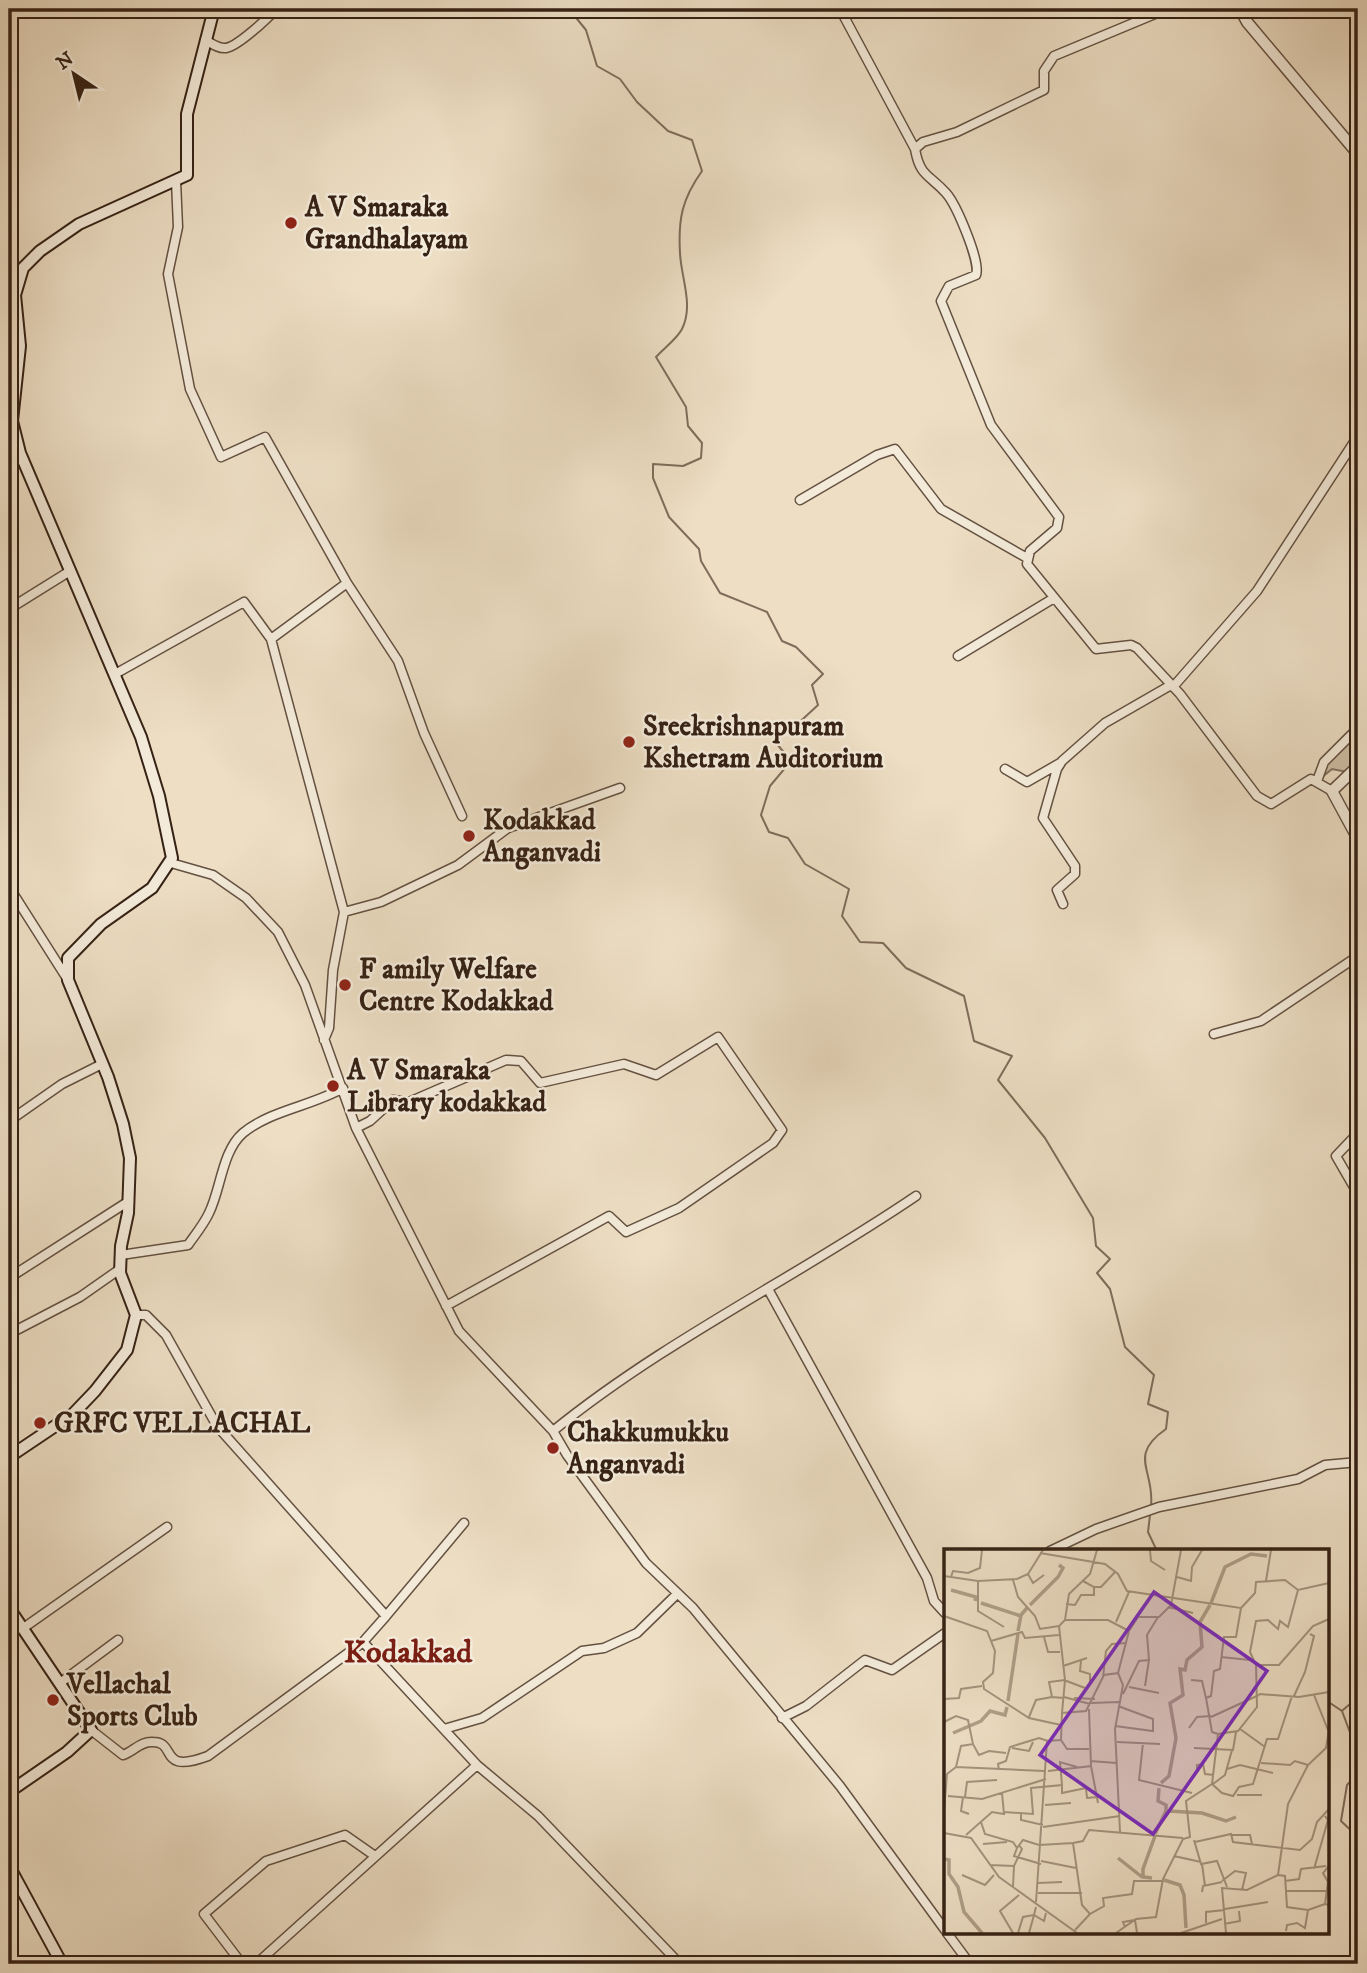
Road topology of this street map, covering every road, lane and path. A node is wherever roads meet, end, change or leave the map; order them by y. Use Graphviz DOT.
graph roads {
  1 [pos="214,9"];
  2 [pos="276,9"];
  3 [pos="840,9"];
  4 [pos="1167,9"];
  5 [pos="1231,9"];
  6 [pos="1240,9"];
  7 [pos="205,40"];
  8 [pos="915,149"];
  9 [pos="1358,154"];
  10 [pos="176,181"];
  11 [pos="1358,436"];
  12 [pos="20,453"];
  13 [pos="9,457"];
  14 [pos="800,500"];
  15 [pos="1027,558"];
  16 [pos="70,571"];
  17 [pos="347,583"];
  18 [pos="1054,598"];
  19 [pos="9,609"];
  20 [pos="271,639"];
  21 [pos="958,656"];
  22 [pos="115,674"];
  23 [pos="1172,686"];
  24 [pos="1358,728"];
  25 [pos="1062,761"];
  26 [pos="1358,766"];
  27 [pos="1005,769"];
  28 [pos="1317,781"];
  29 [pos="620,789"];
  30 [pos="1332,791"];
  31 [pos="462,816"];
  32 [pos="1358,839"];
  33 [pos="171,863"];
  34 [pos="9,887"];
  35 [pos="1063,904"];
  36 [pos="344,912"];
  37 [pos="1358,956"];
  38 [pos="68,980"];
  39 [pos="1214,1034"];
  40 [pos="324,1040"];
  41 [pos="102,1064"];
  42 [pos="343,1088"];
  43 [pos="9,1120"];
  44 [pos="356,1128"];
  45 [pos="1358,1133"];
  46 [pos="1358,1194"];
  47 [pos="916,1196"];
  48 [pos="129,1201"];
  49 [pos="121,1255"];
  50 [pos="120,1269"];
  51 [pos="9,1278"];
  52 [pos="768,1289"];
  53 [pos="446,1306"];
  54 [pos="136,1315"];
  55 [pos="9,1334"];
  56 [pos="553,1431"];
  57 [pos="9,1457"];
  58 [pos="1358,1462"];
  59 [pos="464,1523"];
  60 [pos="167,1527"];
  61 [pos="1054,1549"];
  62 [pos="677,1594"];
  63 [pos="9,1608"];
  64 [pos="944,1612"];
  65 [pos="386,1616"];
  66 [pos="22,1629"];
  67 [pos="944,1634"];
  68 [pos="118,1640"];
  69 [pos="363,1642"];
  70 [pos="60,1683"];
  71 [pos="782,1718"];
  72 [pos="444,1729"];
  73 [pos="91,1730"];
  74 [pos="477,1765"];
  75 [pos="9,1792"];
  76 [pos="375,1856"];
  77 [pos="9,1866"];
  78 [pos="944,1928"];
  79 [pos="948,1934"];
  80 [pos="62,1964"];
  81 [pos="242,1964"];
  82 [pos="256,1964"];
  83 [pos="680,1964"];
  84 [pos="970,1964"];
  1 -- 7 [label="main road"];
  2 -- 7 [label="street"];
  3 -- 8 [label="street"];
  4 -- 8 [label="street"];
  5 -- 6 [label="street"];
  6 -- 9 [label="street"];
  7 -- 10 [label="main road"];
  8 -- 15 [label="street"];
  10 -- 12 [label="main road"];
  10 -- 17 [label="street"];
  11 -- 23 [label="street"];
  12 -- 13 [label="street"];
  12 -- 16 [label="main road"];
  14 -- 15 [label="street"];
  15 -- 18 [label="street"];
  16 -- 19 [label="street"];
  16 -- 22 [label="main road"];
  17 -- 20 [label="street"];
  17 -- 31 [label="street"];
  18 -- 21 [label="street"];
  18 -- 23 [label="street"];
  20 -- 22 [label="street"];
  20 -- 36 [label="street"];
  22 -- 33 [label="main road"];
  23 -- 25 [label="street"];
  23 -- 28 [label="street"];
  24 -- 28 [label="street"];
  25 -- 27 [label="street"];
  25 -- 35 [label="street"];
  26 -- 30 [label="street"];
  28 -- 30 [label="street"];
  29 -- 36 [label="street"];
  30 -- 32 [label="street"];
  33 -- 38 [label="main road"];
  33 -- 40 [label="street"];
  34 -- 38 [label="street"];
  36 -- 40 [label="street"];
  37 -- 39 [label="street"];
  38 -- 41 [label="main road"];
  40 -- 42 [label="street"];
  41 -- 43 [label="street"];
  41 -- 48 [label="main road"];
  42 -- 44 [label="street"];
  42 -- 49 [label="street"];
  44 -- 53 [label="street"];
  44 -- 53 [label="street"];
  45 -- 46 [label="street"];
  47 -- 52 [label="street"];
  48 -- 49 [label="main road"];
  48 -- 51 [label="street"];
  49 -- 50 [label="main road"];
  50 -- 54 [label="main road"];
  50 -- 55 [label="street"];
  52 -- 56 [label="street"];
  52 -- 64 [label="street"];
  53 -- 56 [label="street"];
  54 -- 57 [label="main road"];
  54 -- 65 [label="street"];
  56 -- 62 [label="street"];
  58 -- 61 [label="street"];
  59 -- 65 [label="street"];
  60 -- 66 [label="street"];
  62 -- 71 [label="street"];
  62 -- 72 [label="street"];
  63 -- 66 [label="main road"];
  65 -- 69 [label="street"];
  66 -- 70 [label="main road"];
  67 -- 71 [label="street"];
  68 -- 70 [label="street"];
  69 -- 72 [label="street"];
  69 -- 73 [label="street"];
  70 -- 73 [label="main road"];
  71 -- 78 [label="street"];
  72 -- 74 [label="street"];
  73 -- 75 [label="main road"];
  74 -- 76 [label="street"];
  74 -- 83 [label="street"];
  76 -- 81 [label="street"];
  76 -- 82 [label="street"];
  77 -- 80 [label="main road"];
  79 -- 84 [label="street"];
}
